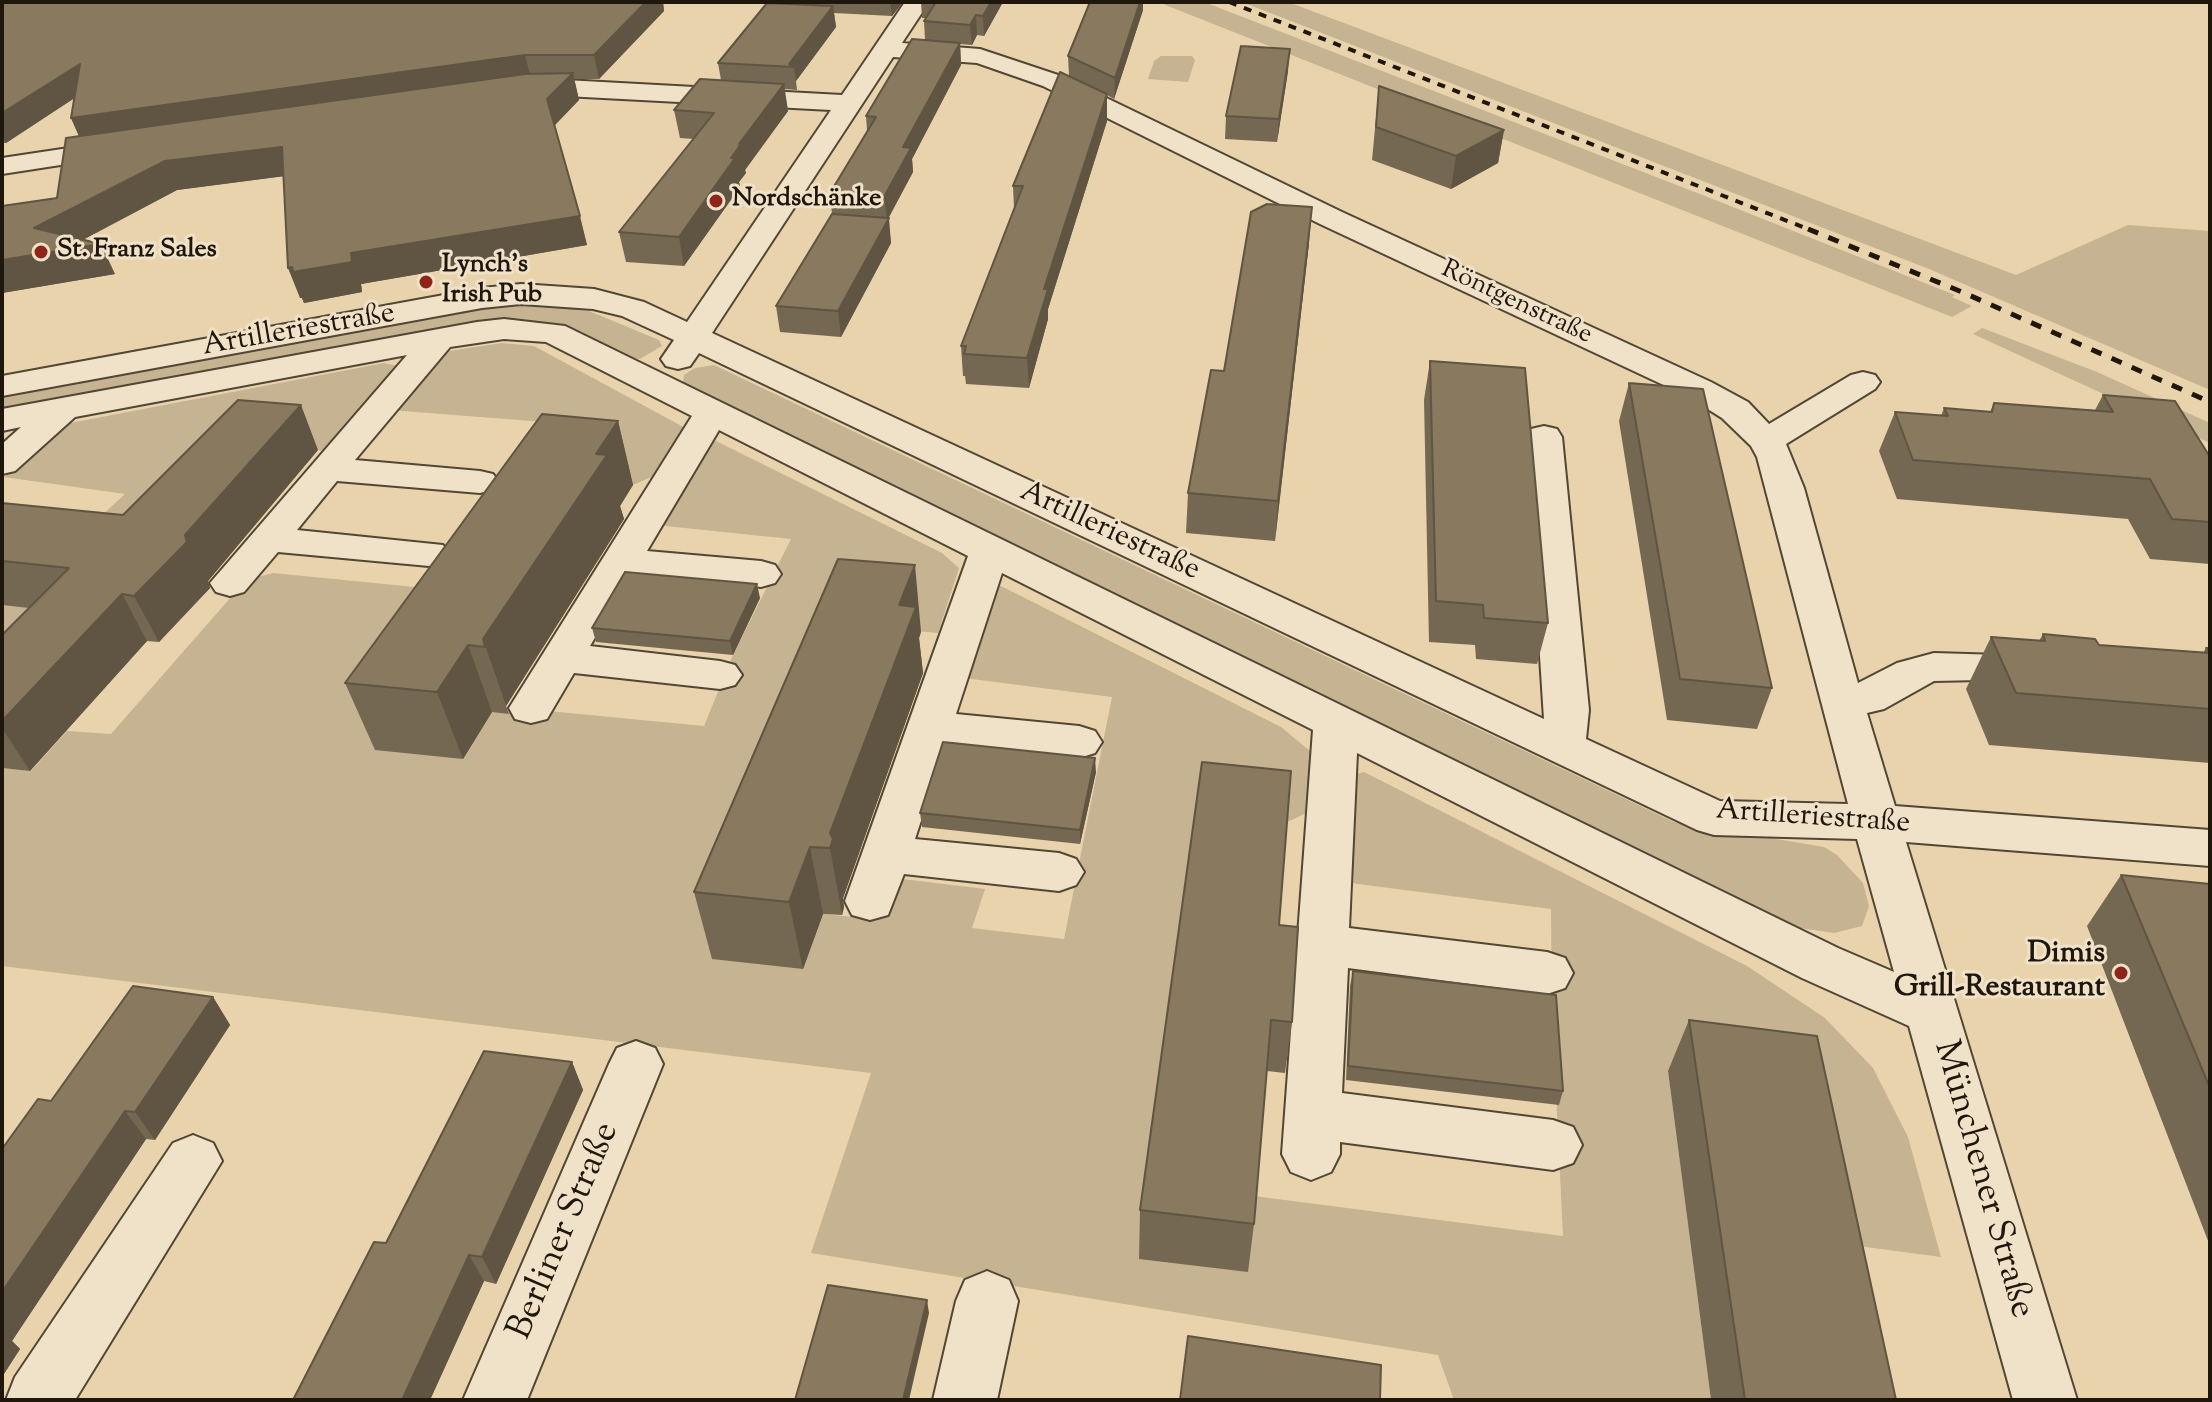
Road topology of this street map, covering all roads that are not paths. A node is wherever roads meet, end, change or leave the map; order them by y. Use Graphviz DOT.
graph roads {
  1 [pos="917,2"];
  2 [pos="886,49"];
  3 [pos="500,95"];
  4 [pos="850,103"];
  5 [pos="142,146"];
  6 [pos="2,166"];
  7 [pos="693,337"];
  8 [pos="439,339"];
  9 [pos="1863,382"];
  10 [pos="660,385"];
  11 [pos="2,386"];
  12 [pos="64,409"];
  13 [pos="713,411"];
  14 [pos="2,420"];
  15 [pos="1544,437"];
  16 [pos="1766,441"];
  17 [pos="2,463"];
  18 [pos="327,469"];
  19 [pos="480,482"];
  20 [pos="268,539"];
  21 [pos="990,549"];
  22 [pos="429,554"];
  23 [pos="621,561"];
  24 [pos="761,574"];
  25 [pos="230,583"];
  26 [pos="562,657"];
  27 [pos="2072,673"];
  28 [pos="720,675"];
  29 [pos="1840,697"];
  30 [pos="531,708"];
  31 [pos="1336,722"];
  32 [pos="929,727"];
  33 [pos="1079,742"];
  34 [pos="1563,747"];
  35 [pos="1878,822"];
  36 [pos="2210,848"];
  37 [pos="886,854"];
  38 [pos="1059,872"];
  39 [pos="870,901"];
  40 [pos="1323,945"];
  41 [pos="1547,973"];
  42 [pos="1932,1012"];
  43 [pos="636,1064"];
  44 [pos="1553,1145"];
  45 [pos="193,1161"];
  46 [pos="987,1301"];
  47 [pos="38,1400"];
  48 [pos="495,1400"];
  49 [pos="965,1400"];
  50 [pos="2045,1400"];
  1 -- 2 [label="street"];
  2 -- 4 [label="street"];
  2 -- 16 [label="street, Röntgenstraße"];
  3 -- 4 [label="street"];
  4 -- 7 [label="street"];
  5 -- 6 [label="street"];
  7 -- 10 [label="street"];
  7 -- 11 [label="street, Artilleriestraße"];
  7 -- 34 [label="street, Artilleriestraße"];
  8 -- 10 [label="street, Artilleriestraße"];
  8 -- 12 [label="street, Artilleriestraße"];
  8 -- 18 [label="street"];
  9 -- 16 [label="street"];
  10 -- 13 [label="street, Artilleriestraße"];
  12 -- 14 [label="street, Artilleriestraße"];
  12 -- 17 [label="street"];
  13 -- 21 [label="street, Artilleriestraße"];
  13 -- 23 [label="street"];
  15 -- 34 [label="street"];
  16 -- 29 [label="street, Röntgenstraße"];
  18 -- 19 [label="street"];
  18 -- 20 [label="street"];
  20 -- 22 [label="street"];
  20 -- 25 [label="street"];
  21 -- 31 [label="street, Artilleriestraße"];
  21 -- 32 [label="street"];
  23 -- 24 [label="street"];
  23 -- 26 [label="street"];
  26 -- 28 [label="street"];
  26 -- 30 [label="street"];
  27 -- 29 [label="street"];
  29 -- 35 [label="street, Röntgenstraße"];
  31 -- 40 [label="street"];
  31 -- 42 [label="street, Artilleriestraße"];
  32 -- 33 [label="street"];
  32 -- 37 [label="street"];
  34 -- 35 [label="street, Artilleriestraße"];
  35 -- 36 [label="street, Artilleriestraße"];
  35 -- 42 [label="street, Münchener Straße"];
  37 -- 38 [label="street"];
  37 -- 39 [label="street"];
  40 -- 41 [label="street"];
  40 -- 44 [label="street"];
  42 -- 50 [label="street, Münchener Straße"];
  43 -- 48 [label="street, Berliner Straße"];
  45 -- 47 [label="street"];
  46 -- 49 [label="street"];
}
